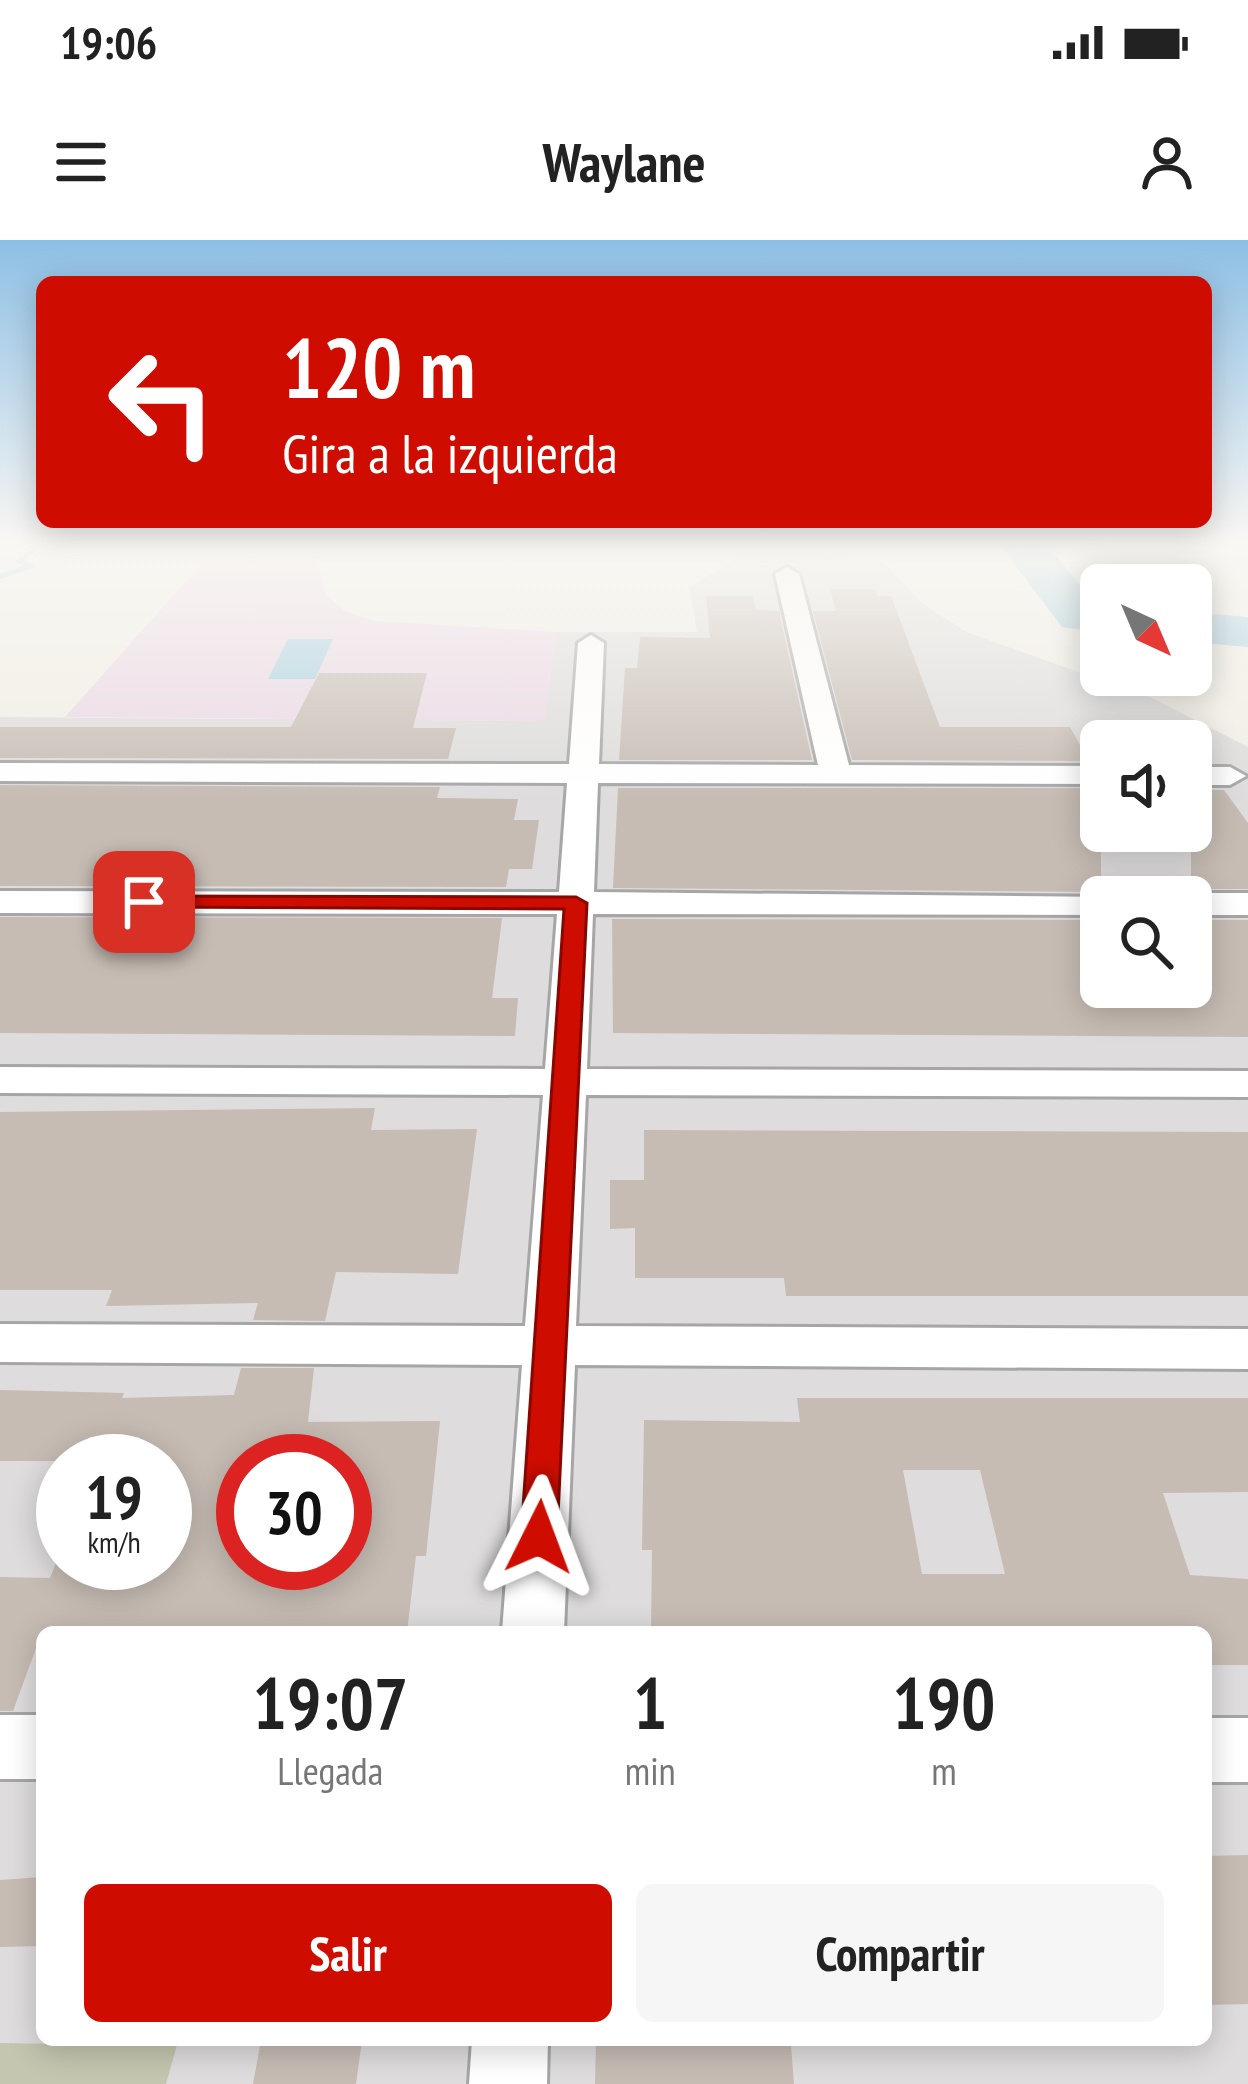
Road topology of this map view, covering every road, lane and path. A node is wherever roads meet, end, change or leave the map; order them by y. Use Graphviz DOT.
graph roads {
  1 [pos="800,627"];
  2 [pos="591,643"];
  3 [pos="0,772"];
  4 [pos="583,774"];
  5 [pos="836,775"];
  6 [pos="1080,776"];
  7 [pos="1212,776"];
  8 [pos="1230,776"];
  9 [pos="0,902"];
  10 [pos="576,903"];
  11 [pos="1080,904"];
  12 [pos="1212,904"];
  13 [pos="1248,904"];
  14 [pos="0,1081"];
  15 [pos="566,1082"];
  16 [pos="1248,1084"];
  17 [pos="0,1343"];
  18 [pos="550,1348"];
  19 [pos="1248,1349"];
  20 [pos="533,1626"];
  21 [pos="0,1747"];
  22 [pos="36,1747"];
  23 [pos="1212,1750"];
  24 [pos="1248,1750"];
  25 [pos="510,2046"];
  26 [pos="508,2084"];
  1 -- 5 [label="street"];
  2 -- 4 [label="street"];
  3 -- 4 [label="street"];
  4 -- 5 [label="street"];
  4 -- 10 [label="street"];
  5 -- 6 [label="street"];
  7 -- 8 [label="street"];
  9 -- 10 [label="street"];
  10 -- 11 [label="street"];
  10 -- 15 [label="street"];
  12 -- 13 [label="street"];
  14 -- 15 [label="street"];
  15 -- 16 [label="street"];
  15 -- 18 [label="street"];
  17 -- 18 [label="street"];
  18 -- 19 [label="street"];
  18 -- 20 [label="street"];
  21 -- 22 [label="street"];
  23 -- 24 [label="street"];
  25 -- 26 [label="street"];
}
